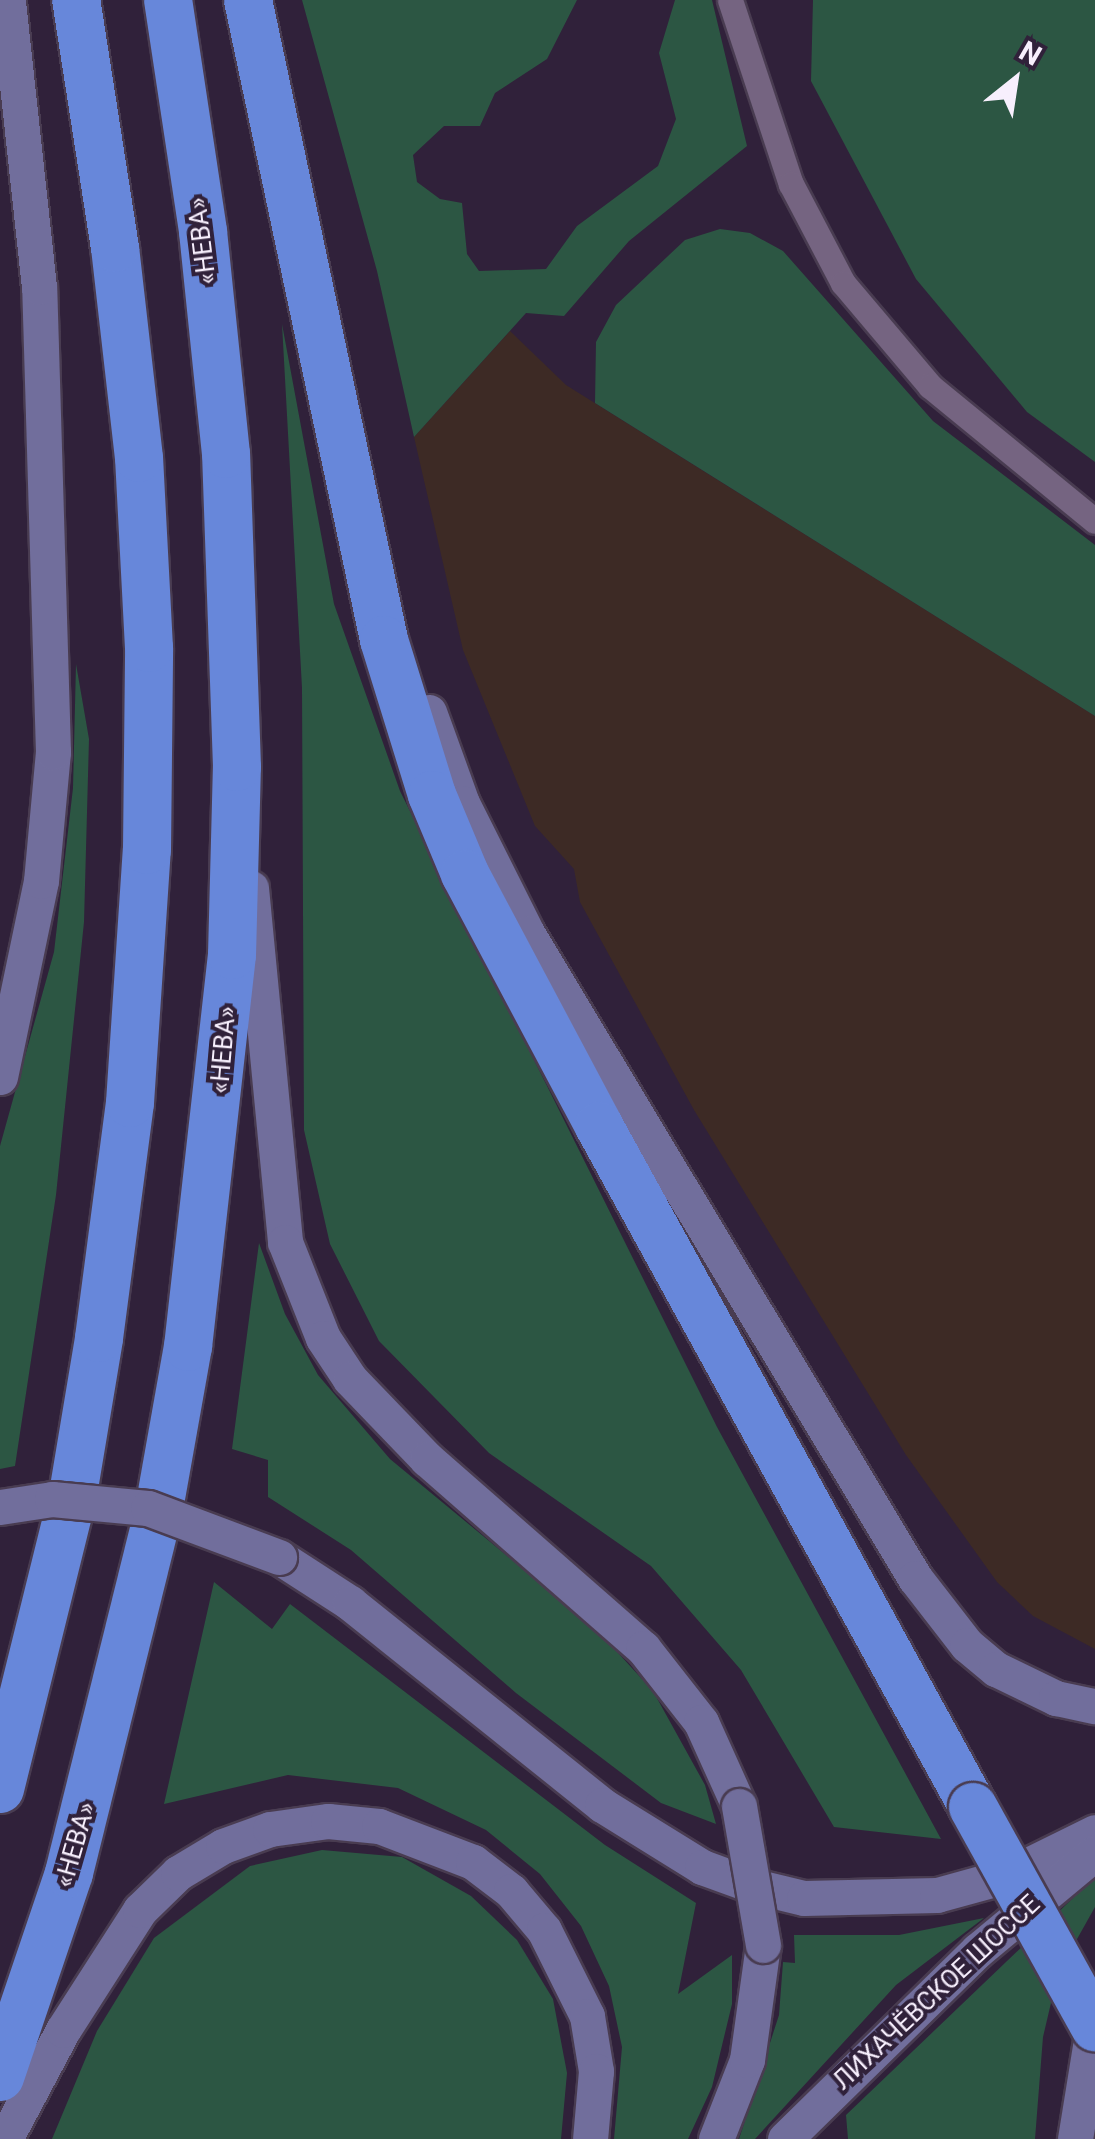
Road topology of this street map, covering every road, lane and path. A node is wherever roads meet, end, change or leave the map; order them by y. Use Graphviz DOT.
graph roads {
  1 [pos="8,0"];
  2 [pos="76,0"];
  3 [pos="168,0"];
  4 [pos="248,0"];
  5 [pos="730,0"];
  6 [pos="1095,520"];
  7 [pos="366,536"];
  8 [pos="237,768"];
  9 [pos="0,1077"];
  10 [pos="0,1506"];
  11 [pos="1095,1706"];
  12 [pos="0,1789"];
  13 [pos="1095,1832"];
  14 [pos="1095,1853"];
  15 [pos="1095,2015"];
  16 [pos="1095,2026"];
  17 [pos="0,2076"];
  18 [pos="1080,2085"];
  19 [pos="6,2139"];
  20 [pos="590,2139"];
  21 [pos="716,2139"];
  22 [pos="785,2139"];
  23 [pos="1076,2139"];
  24 [pos="1084,2139"];
  1 -- 9 [label="street"];
  2 -- 12 [label="highway"];
  3 -- 8 [label="highway, «НЕВА»"];
  4 -- 7 [label="highway"];
  5 -- 6 [label="street"];
  7 -- 11 [label="street"];
  7 -- 16 [label="highway, bridge"];
  8 -- 17 [label="highway, «НЕВА»"];
  8 -- 21 [label="street, bridge"];
  10 -- 13 [label="street, bridge"];
  14 -- 22 [label="street, ЛИХАЧЁВСКОЕ ШОССЕ"];
  15 -- 18 [label="street"];
  18 -- 23 [label="street"];
  18 -- 24 [label="street"];
  19 -- 20 [label="street"];
}
